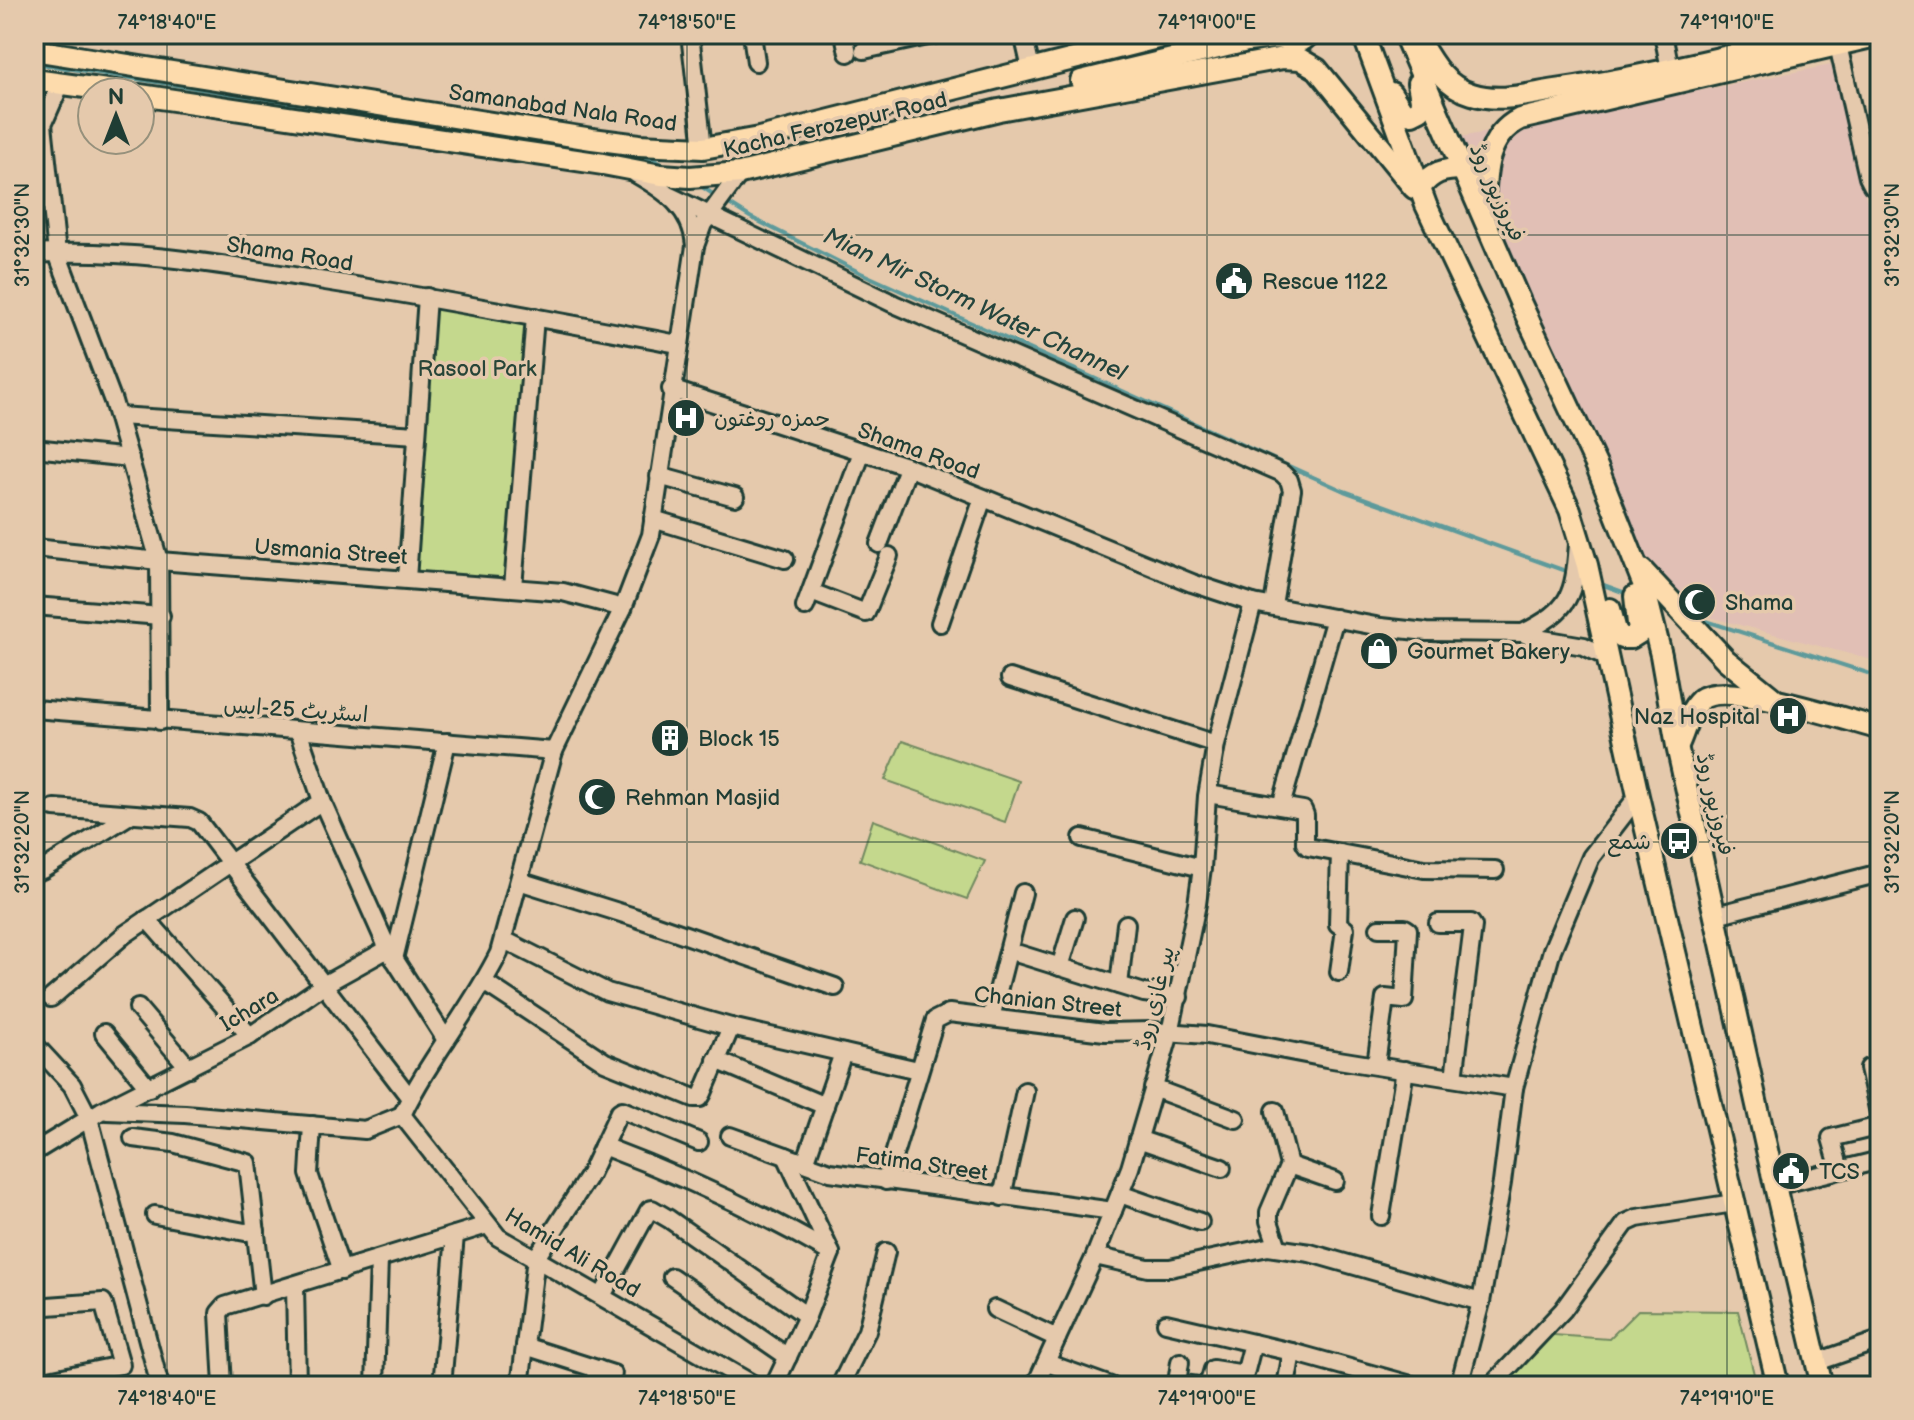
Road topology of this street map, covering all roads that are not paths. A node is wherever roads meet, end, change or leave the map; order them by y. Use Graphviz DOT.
graph roads {
  1 [pos="690,34"];
  2 [pos="752,34"];
  3 [pos="844,34"];
  4 [pos="937,34"];
  5 [pos="1023,34"];
  6 [pos="1173,34"];
  7 [pos="1310,34"];
  8 [pos="1404,34"];
  9 [pos="1415,34"];
  10 [pos="1663,34"];
  11 [pos="1880,35"];
  12 [pos="1364,38"];
  13 [pos="1831,40"];
  14 [pos="39,45"];
  15 [pos="1412,55"];
  16 [pos="756,62"];
  17 [pos="1031,69"];
  18 [pos="1670,69"];
  19 [pos="34,80"];
  20 [pos="61,83"];
  21 [pos="76,85"];
  22 [pos="1613,90"];
  23 [pos="156,97"];
  24 [pos="999,110"];
  25 [pos="39,126"];
  26 [pos="703,148"];
  27 [pos="626,169"];
  28 [pos="1463,169"];
  29 [pos="740,173"];
  30 [pos="1880,191"];
  31 [pos="670,196"];
  32 [pos="1423,196"];
  33 [pos="708,216"];
  34 [pos="1484,217"];
  35 [pos="695,246"];
  36 [pos="57,253"];
  37 [pos="34,254"];
  38 [pos="427,297"];
  39 [pos="535,317"];
  40 [pos="678,344"];
  41 [pos="671,389"];
  42 [pos="118,416"];
  43 [pos="417,435"];
  44 [pos="34,448"];
  45 [pos="862,452"];
  46 [pos="130,458"];
  47 [pos="908,468"];
  48 [pos="659,476"];
  49 [pos="735,497"];
  50 [pos="983,498"];
  51 [pos="1570,510"];
  52 [pos="653,519"];
  53 [pos="1626,536"];
  54 [pos="34,548"];
  55 [pos="785,559"];
  56 [pos="159,561"];
  57 [pos="1645,576"];
  58 [pos="407,579"];
  59 [pos="513,587"];
  60 [pos="1583,587"];
  61 [pos="1253,603"];
  62 [pos="1273,605"];
  63 [pos="34,606"];
  64 [pos="623,608"];
  65 [pos="161,616"];
  66 [pos="1335,618"];
  67 [pos="940,623"];
  68 [pos="1523,633"];
  69 [pos="1609,658"];
  70 [pos="1010,678"];
  71 [pos="1777,700"];
  72 [pos="34,709"];
  73 [pos="160,721"];
  74 [pos="1880,729"];
  75 [pos="298,731"];
  76 [pos="447,742"];
  77 [pos="1216,744"];
  78 [pos="1677,746"];
  79 [pos="554,751"];
  80 [pos="1208,794"];
  81 [pos="1638,796"];
  82 [pos="322,801"];
  83 [pos="1281,806"];
  84 [pos="54,808"];
  85 [pos="130,815"];
  86 [pos="1082,838"];
  87 [pos="1340,853"];
  88 [pos="230,862"];
  89 [pos="1202,868"];
  90 [pos="1495,870"];
  91 [pos="34,872"];
  92 [pos="1880,873"];
  93 [pos="519,881"];
  94 [pos="1023,893"];
  95 [pos="1716,915"];
  96 [pos="1075,918"];
  97 [pos="147,919"];
  98 [pos="1438,923"];
  99 [pos="1126,924"];
  100 [pos="1379,928"];
  101 [pos="504,940"];
  102 [pos="391,954"];
  103 [pos="1019,954"];
  104 [pos="1060,967"];
  105 [pos="1339,972"];
  106 [pos="484,982"];
  107 [pos="325,984"];
  108 [pos="1119,985"];
  109 [pos="835,987"];
  110 [pos="1179,997"];
  111 [pos="51,998"];
  112 [pos="138,1008"];
  113 [pos="991,1018"];
  114 [pos="731,1027"];
  115 [pos="104,1033"];
  116 [pos="1170,1033"];
  117 [pos="250,1036"];
  118 [pos="446,1040"];
  119 [pos="34,1044"];
  120 [pos="843,1053"];
  121 [pos="716,1060"];
  122 [pos="1376,1065"];
  123 [pos="189,1068"];
  124 [pos="1869,1068"];
  125 [pos="918,1070"];
  126 [pos="1405,1070"];
  127 [pos="1454,1078"];
  128 [pos="149,1088"];
  129 [pos="1153,1088"];
  130 [pos="1514,1088"];
  131 [pos="1025,1091"];
  132 [pos="410,1098"];
  133 [pos="825,1106"];
  134 [pos="1275,1111"];
  135 [pos="95,1114"];
  136 [pos="402,1115"];
  137 [pos="1880,1118"];
  138 [pos="1236,1119"];
  139 [pos="312,1125"];
  140 [pos="1880,1126"];
  141 [pos="730,1136"];
  142 [pos="133,1138"];
  143 [pos="1138,1139"];
  144 [pos="699,1142"];
  145 [pos="603,1146"];
  146 [pos="34,1152"];
  147 [pos="786,1156"];
  148 [pos="1880,1160"];
  149 [pos="805,1163"];
  150 [pos="1289,1165"];
  151 [pos="1222,1168"];
  152 [pos="1840,1170"];
  153 [pos="886,1181"];
  154 [pos="1335,1181"];
  155 [pos="1775,1186"];
  156 [pos="1120,1194"];
  157 [pos="1002,1197"];
  158 [pos="1734,1203"];
  159 [pos="1113,1211"];
  160 [pos="155,1215"];
  161 [pos="1381,1216"];
  162 [pos="1200,1222"];
  163 [pos="487,1225"];
  164 [pos="256,1231"];
  165 [pos="455,1235"];
  166 [pos="1278,1248"];
  167 [pos="886,1252"];
  168 [pos="831,1253"];
  169 [pos="1095,1256"];
  170 [pos="536,1258"];
  171 [pos="379,1259"];
  172 [pos="342,1271"];
  173 [pos="672,1277"];
  174 [pos="295,1286"];
  175 [pos="263,1296"];
  176 [pos="602,1296"];
  177 [pos="1481,1302"];
  178 [pos="34,1307"];
  179 [pos="995,1309"];
  180 [pos="807,1316"];
  181 [pos="1166,1323"];
  182 [pos="1057,1338"];
  183 [pos="1880,1340"];
  184 [pos="1253,1343"];
  185 [pos="525,1346"];
  186 [pos="1292,1352"];
  187 [pos="788,1357"];
  188 [pos="1180,1362"];
  189 [pos="1817,1362"];
  190 [pos="1047,1363"];
  191 [pos="1365,1379"];
  192 [pos="35,1382"];
  193 [pos="1177,1384"];
  194 [pos="160,1386"];
  195 [pos="223,1386"];
  196 [pos="297,1386"];
  197 [pos="375,1386"];
  198 [pos="442,1386"];
  199 [pos="520,1386"];
  200 [pos="592,1386"];
  201 [pos="756,1386"];
  202 [pos="774,1386"];
  203 [pos="840,1386"];
  204 [pos="1035,1386"];
  205 [pos="1111,1386"];
  206 [pos="1198,1386"];
  207 [pos="1208,1386"];
  208 [pos="1286,1386"];
  209 [pos="1415,1386"];
  210 [pos="1459,1386"];
  211 [pos="1491,1386"];
  212 [pos="1778,1386"];
  213 [pos="1788,1386"];
  214 [pos="1810,1386"];
  215 [pos="1822,1386"];
  1 -- 26 [label="street, Kacha Ferozepur Road"];
  2 -- 16 [label="street"];
  3 -- 4 [label="street"];
  5 -- 17 [label="street"];
  6 -- 17 [label="main road, Samanabad Nala Road"];
  7 -- 24 [label="main road"];
  8 -- 15 [label="main road, فیروزپور روڈ"];
  9 -- 22 [label="main road"];
  10 -- 18 [label="street"];
  11 -- 13 [label="main road"];
  12 -- 15 [label="main road"];
  12 -- 32 [label="main road"];
  13 -- 18 [label="main road"];
  13 -- 22 [label="main road"];
  13 -- 30 [label="street"];
  14 -- 26 [label="main road, Samanabad Nala Road"];
  15 -- 28 [label="main road, فیروزپور روڈ"];
  17 -- 26 [label="main road, Samanabad Nala Road"];
  18 -- 22 [label="main road"];
  19 -- 20 [label="main road"];
  20 -- 21 [label="main road"];
  20 -- 25 [label="street"];
  22 -- 34 [label="main road"];
  23 -- 27 [label="main road, Kacha Ferozepur Road"];
  24 -- 29 [label="main road, Kacha Ferozepur Road"];
  24 -- 32 [label="main road, Kacha Ferozepur Road"];
  25 -- 36 [label="street"];
  27 -- 29 [label="main road, Kacha Ferozepur Road"];
  27 -- 31 [label="street"];
  28 -- 32 [label="main road"];
  28 -- 34 [label="main road, فیروزپور روڈ"];
  29 -- 33 [label="street"];
  31 -- 33 [label="street"];
  31 -- 35 [label="street"];
  32 -- 51 [label="main road"];
  33 -- 35 [label="street"];
  33 -- 62 [label="street"];
  34 -- 53 [label="main road, فیروزپور روڈ"];
  35 -- 40 [label="street"];
  36 -- 37 [label="street, Shama Road"];
  36 -- 38 [label="street, Shama Road"];
  36 -- 42 [label="street"];
  38 -- 39 [label="street, Shama Road"];
  38 -- 43 [label="street"];
  39 -- 40 [label="street, Shama Road"];
  39 -- 59 [label="street"];
  40 -- 41 [label="street"];
  41 -- 45 [label="street, Shama Road"];
  41 -- 48 [label="street"];
  42 -- 43 [label="street"];
  42 -- 46 [label="street"];
  43 -- 58 [label="street"];
  44 -- 46 [label="street"];
  45 -- 47 [label="street, Shama Road"];
  45 -- 47 [label="street"];
  46 -- 56 [label="street"];
  47 -- 50 [label="street, Shama Road"];
  48 -- 49 [label="street"];
  48 -- 52 [label="street"];
  50 -- 61 [label="street, Shama Road"];
  50 -- 67 [label="street"];
  51 -- 53 [label="main road"];
  51 -- 60 [label="main road"];
  52 -- 55 [label="street"];
  52 -- 64 [label="street"];
  53 -- 57 [label="main road, فیروزپور روڈ"];
  54 -- 56 [label="street, Usmania Street"];
  56 -- 58 [label="street, Usmania Street"];
  56 -- 65 [label="street"];
  57 -- 71 [label="main road"];
  57 -- 78 [label="main road, فیروزپور روڈ"];
  58 -- 59 [label="street, Usmania Street"];
  59 -- 64 [label="street, Usmania Street"];
  60 -- 68 [label="street"];
  60 -- 69 [label="main road"];
  61 -- 62 [label="street, Shama Road"];
  61 -- 77 [label="street, پیر غازی روڈ"];
  62 -- 66 [label="street, Shama Road"];
  63 -- 65 [label="street"];
  64 -- 79 [label="street"];
  65 -- 73 [label="street"];
  66 -- 68 [label="street, Shama Road"];
  66 -- 83 [label="street"];
  68 -- 69 [label="street, Shama Road"];
  69 -- 81 [label="main road"];
  70 -- 77 [label="street"];
  71 -- 74 [label="main road"];
  71 -- 78 [label="main road"];
  72 -- 73 [label="street, اسٹریٹ 25-ایس"];
  73 -- 75 [label="street, اسٹریٹ 25-ایس"];
  75 -- 76 [label="street, اسٹریٹ 25-ایس"];
  75 -- 82 [label="street"];
  76 -- 79 [label="street, اسٹریٹ 25-ایس"];
  76 -- 102 [label="street"];
  77 -- 80 [label="street, پیر غازی روڈ"];
  78 -- 95 [label="main road, فیروزپور روڈ"];
  79 -- 93 [label="street"];
  80 -- 83 [label="street"];
  80 -- 89 [label="street, پیر غازی روڈ"];
  81 -- 130 [label="street"];
  81 -- 158 [label="main road"];
  82 -- 88 [label="street"];
  82 -- 102 [label="street"];
  83 -- 87 [label="street"];
  84 -- 85 [label="street"];
  85 -- 88 [label="street"];
  85 -- 91 [label="street"];
  86 -- 89 [label="street"];
  87 -- 90 [label="street"];
  87 -- 105 [label="street"];
  88 -- 97 [label="street"];
  88 -- 107 [label="street"];
  89 -- 110 [label="street, پیر غازی روڈ"];
  92 -- 95 [label="street"];
  93 -- 101 [label="street"];
  93 -- 109 [label="street"];
  94 -- 113 [label="street"];
  95 -- 155 [label="main road, فیروزپور روڈ"];
  96 -- 104 [label="street"];
  97 -- 111 [label="street"];
  97 -- 117 [label="street"];
  98 -- 127 [label="street"];
  99 -- 108 [label="street"];
  100 -- 122 [label="street"];
  101 -- 106 [label="street"];
  101 -- 114 [label="street"];
  102 -- 107 [label="street, Ichara"];
  102 -- 118 [label="street"];
  103 -- 104 [label="street"];
  104 -- 108 [label="street"];
  106 -- 118 [label="street"];
  106 -- 121 [label="street"];
  107 -- 117 [label="street, Ichara"];
  107 -- 132 [label="street"];
  108 -- 110 [label="street"];
  110 -- 116 [label="street, پیر غازی روڈ"];
  112 -- 123 [label="street"];
  113 -- 116 [label="street, Chanian Street"];
  113 -- 125 [label="street, Chanian Street"];
  114 -- 120 [label="street"];
  114 -- 121 [label="street"];
  115 -- 128 [label="street"];
  116 -- 122 [label="street, Chanian Street"];
  116 -- 129 [label="street, پیر غازی روڈ"];
  117 -- 123 [label="street, Ichara"];
  118 -- 132 [label="street"];
  119 -- 135 [label="street"];
  120 -- 125 [label="street"];
  120 -- 133 [label="street"];
  121 -- 133 [label="street"];
  122 -- 126 [label="street, Chanian Street"];
  123 -- 128 [label="street, Ichara"];
  124 -- 137 [label="street"];
  125 -- 153 [label="street, Chanian Street"];
  126 -- 127 [label="street, Chanian Street"];
  126 -- 161 [label="street"];
  127 -- 130 [label="street, Chanian Street"];
  128 -- 135 [label="street, Ichara"];
  129 -- 138 [label="street"];
  129 -- 143 [label="street, پیر غازی روڈ"];
  130 -- 177 [label="street"];
  131 -- 157 [label="street"];
  132 -- 136 [label="street"];
  133 -- 149 [label="street"];
  134 -- 150 [label="street"];
  135 -- 139 [label="street"];
  135 -- 146 [label="street, Ichara"];
  135 -- 194 [label="street"];
  136 -- 139 [label="street"];
  136 -- 163 [label="street, Hamid Ali Road"];
  139 -- 172 [label="street"];
  140 -- 152 [label="street"];
  141 -- 147 [label="street, Fatima Street"];
  142 -- 164 [label="street"];
  143 -- 151 [label="street"];
  143 -- 156 [label="street, پیر غازی روڈ"];
  144 -- 145 [label="street"];
  145 -- 168 [label="street"];
  145 -- 170 [label="street"];
  147 -- 149 [label="street, Fatima Street"];
  147 -- 168 [label="street"];
  148 -- 152 [label="street"];
  149 -- 153 [label="street, Fatima Street"];
  150 -- 154 [label="street"];
  150 -- 166 [label="street"];
  152 -- 155 [label="street"];
  153 -- 157 [label="street, Fatima Street"];
  155 -- 189 [label="main road, فیروزپور روڈ"];
  155 -- 214 [label="main road"];
  156 -- 159 [label="street, پیر غازی روڈ"];
  156 -- 162 [label="street"];
  157 -- 159 [label="street, Fatima Street"];
  158 -- 211 [label="street"];
  158 -- 212 [label="main road"];
  158 -- 213 [label="main road"];
  159 -- 169 [label="street, پیر غازی روڈ"];
  160 -- 164 [label="street"];
  163 -- 165 [label="street"];
  163 -- 170 [label="street, Hamid Ali Road"];
  164 -- 175 [label="street"];
  165 -- 171 [label="street"];
  165 -- 198 [label="street"];
  166 -- 169 [label="street"];
  166 -- 177 [label="street"];
  167 -- 203 [label="street"];
  168 -- 180 [label="street"];
  169 -- 182 [label="street, پیر غازی روڈ"];
  170 -- 176 [label="street, Hamid Ali Road"];
  170 -- 185 [label="street"];
  171 -- 172 [label="street"];
  171 -- 197 [label="street"];
  172 -- 174 [label="street"];
  173 -- 187 [label="street"];
  174 -- 175 [label="street"];
  174 -- 196 [label="street"];
  175 -- 195 [label="street"];
  176 -- 180 [label="street"];
  176 -- 201 [label="street, Hamid Ali Road"];
  177 -- 210 [label="street"];
  178 -- 192 [label="street"];
  179 -- 182 [label="street"];
  180 -- 187 [label="street"];
  181 -- 184 [label="street"];
  182 -- 190 [label="street, پیر غازی روڈ"];
  183 -- 189 [label="street"];
  184 -- 186 [label="street"];
  184 -- 207 [label="street"];
  185 -- 199 [label="street"];
  185 -- 200 [label="street"];
  186 -- 191 [label="street"];
  186 -- 208 [label="street"];
  187 -- 202 [label="street"];
  188 -- 193 [label="street"];
  189 -- 215 [label="main road, فیروزپور روڈ"];
  190 -- 204 [label="street, پیر غازی روڈ"];
  190 -- 205 [label="street"];
  191 -- 209 [label="street"];
  193 -- 206 [label="street"];
}
